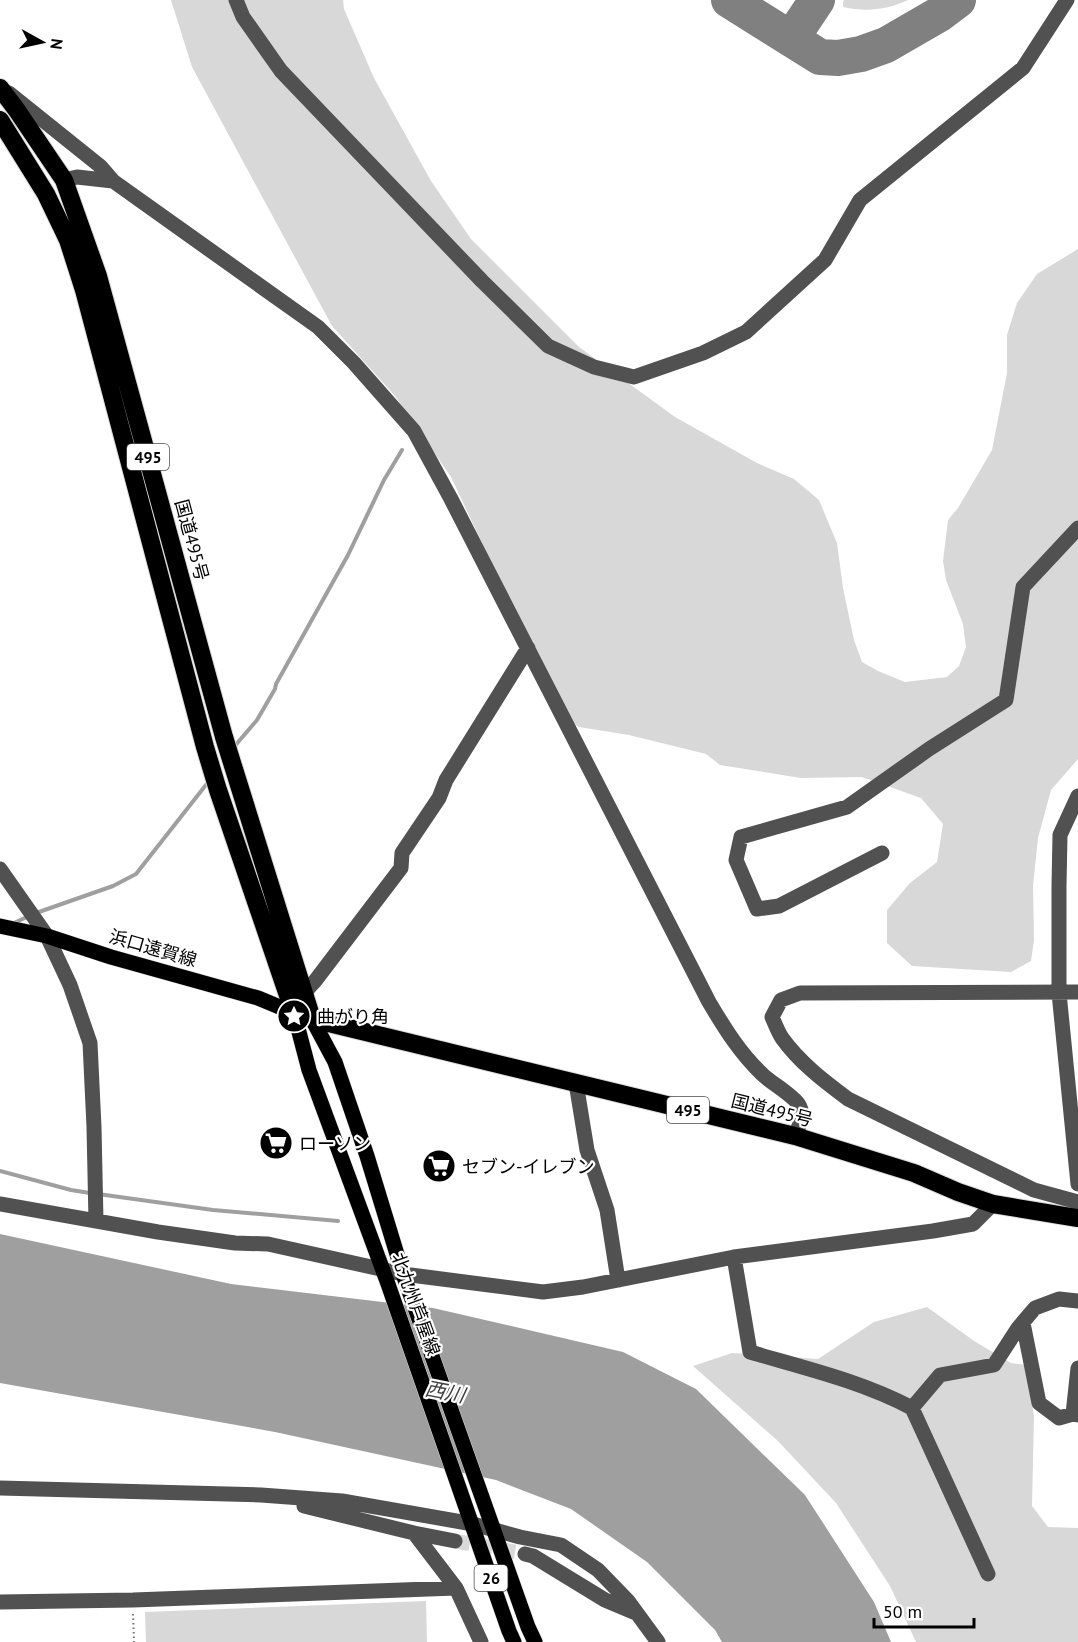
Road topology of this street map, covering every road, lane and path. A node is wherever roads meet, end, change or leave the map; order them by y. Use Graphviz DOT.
graph roads {
  1 [pos="236,0"];
  2 [pos="1067,0"];
  3 [pos="0,87"];
  4 [pos="16,109"];
  5 [pos="0,121"];
  6 [pos="64,180"];
  7 [pos="113,181"];
  8 [pos="1078,528"];
  9 [pos="528,648"];
  10 [pos="1078,796"];
  11 [pos="882,853"];
  12 [pos="0,869"];
  13 [pos="0,926"];
  14 [pos="47,936"];
  15 [pos="304,993"];
  16 [pos="1059,993"];
  17 [pos="1078,993"];
  18 [pos="294,1013"];
  19 [pos="312,1019"];
  20 [pos="576,1083"];
  21 [pos="795,1136"];
  22 [pos="1078,1184"];
  23 [pos="1078,1202"];
  24 [pos="0,1204"];
  25 [pos="993,1204"];
  26 [pos="1078,1218"];
  27 [pos="96,1221"];
  28 [pos="734,1257"];
  29 [pos="386,1277"];
  30 [pos="405,1280"];
  31 [pos="618,1280"];
  32 [pos="1078,1301"];
  33 [pos="1023,1323"];
  34 [pos="1078,1368"];
  35 [pos="912,1408"];
  36 [pos="1075,1415"];
  37 [pos="0,1488"];
  38 [pos="261,1495"];
  39 [pos="471,1518"];
  40 [pos="490,1523"];
  41 [pos="414,1533"];
  42 [pos="455,1541"];
  43 [pos="525,1554"];
  44 [pos="988,1574"];
  45 [pos="456,1588"];
  46 [pos="133,1600"];
  47 [pos="0,1602"];
  48 [pos="637,1614"];
  49 [pos="134,1642"];
  50 [pos="481,1642"];
  51 [pos="514,1642"];
  52 [pos="535,1642"];
  53 [pos="658,1642"];
  1 -- 2 [label="street"];
  3 -- 4 [label="highway, 国道495号 / 495"];
  3 -- 7 [label="street"];
  4 -- 5 [label="street"];
  4 -- 6 [label="highway, 国道495号 / 495"];
  5 -- 18 [label="highway, 495"];
  6 -- 7 [label="street"];
  6 -- 15 [label="highway, 国道495号 / 495"];
  7 -- 9 [label="street"];
  8 -- 11 [label="street"];
  9 -- 15 [label="street"];
  9 -- 21 [label="street"];
  10 -- 16 [label="street"];
  12 -- 14 [label="street"];
  13 -- 14 [label="main road, 浜口遠賀線"];
  14 -- 18 [label="main road, 浜口遠賀線"];
  14 -- 27 [label="street"];
  15 -- 19 [label="highway, 国道495号 / 495"];
  16 -- 17 [label="street"];
  16 -- 22 [label="street"];
  16 -- 23 [label="street"];
  18 -- 19 [label="highway, 国道495号 / 495"];
  18 -- 29 [label="main road, 北九州芦屋線 / 26"];
  19 -- 20 [label="highway, 国道495号 / 495"];
  19 -- 30 [label="main road, 北九州芦屋線 / 26"];
  20 -- 21 [label="highway, 国道495号 / 495"];
  20 -- 31 [label="street"];
  21 -- 25 [label="highway, 国道495号 / 495"];
  24 -- 27 [label="street"];
  25 -- 26 [label="highway, 国道495号 / 495"];
  25 -- 28 [label="street"];
  27 -- 29 [label="street"];
  28 -- 31 [label="street"];
  28 -- 35 [label="street"];
  29 -- 30 [label="street"];
  29 -- 39 [label="main road, 北九州芦屋線 / 26"];
  30 -- 31 [label="street"];
  30 -- 40 [label="main road, 北九州芦屋線 / 26"];
  32 -- 33 [label="street"];
  33 -- 35 [label="street"];
  33 -- 36 [label="street"];
  34 -- 36 [label="street"];
  35 -- 44 [label="street"];
  37 -- 38 [label="street"];
  38 -- 39 [label="street"];
  38 -- 41 [label="street"];
  39 -- 40 [label="street"];
  39 -- 51 [label="main road, 北九州芦屋線 / 26"];
  40 -- 48 [label="street"];
  40 -- 52 [label="main road, 北九州芦屋線 / 26"];
  41 -- 42 [label="street"];
  41 -- 45 [label="street"];
  43 -- 48 [label="street"];
  45 -- 46 [label="street"];
  45 -- 50 [label="street"];
  46 -- 47 [label="street"];
  46 -- 49 [label="path"];
  48 -- 53 [label="street"];
}
